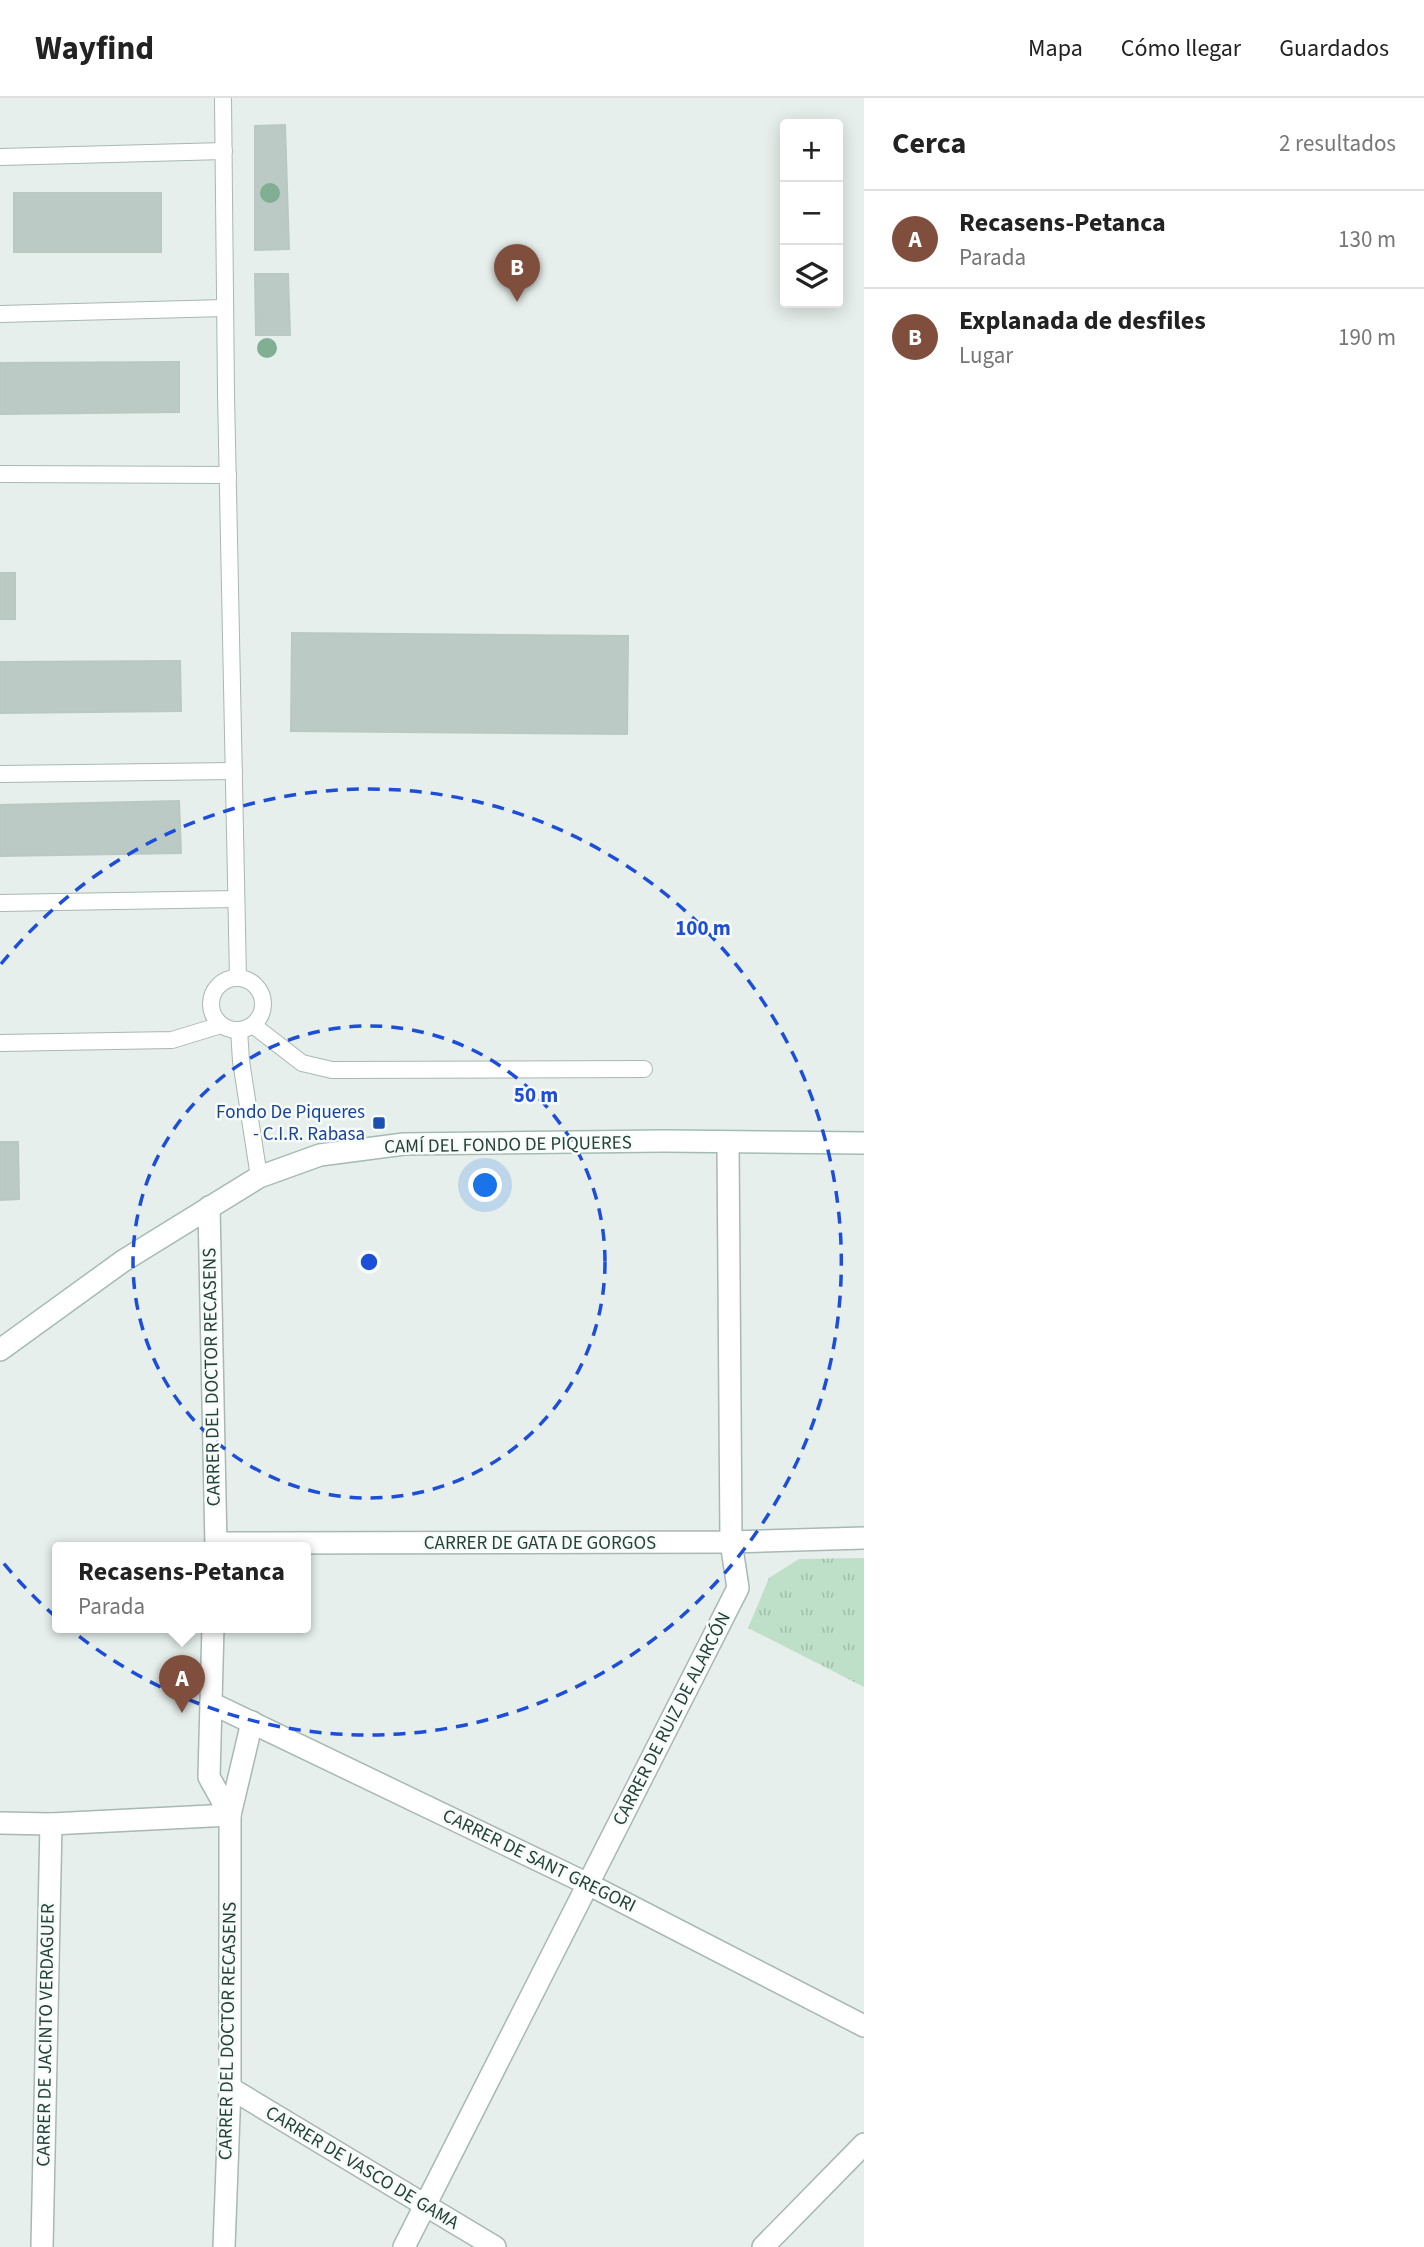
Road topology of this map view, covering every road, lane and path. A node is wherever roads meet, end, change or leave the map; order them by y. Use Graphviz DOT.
graph roads {
  1 [pos="223,98"];
  2 [pos="224,151"];
  3 [pos="0,156"];
  4 [pos="225,308"];
  5 [pos="0,314"];
  6 [pos="0,474"];
  7 [pos="228,475"];
  8 [pos="234,771"];
  9 [pos="0,774"];
  10 [pos="236,899"];
  11 [pos="0,903"];
  12 [pos="238,978"];
  13 [pos="221,1025"];
  14 [pos="246,1027"];
  15 [pos="0,1043"];
  16 [pos="644,1069"];
  17 [pos="728,1143"];
  18 [pos="864,1143"];
  19 [pos="259,1177"];
  20 [pos="209,1207"];
  21 [pos="0,1350"];
  22 [pos="864,1538"];
  23 [pos="216,1542"];
  24 [pos="731,1542"];
  25 [pos="311,1544"];
  26 [pos="213,1633"];
  27 [pos="211,1703"];
  28 [pos="252,1722"];
  29 [pos="230,1815"];
  30 [pos="0,1823"];
  31 [pos="51,1824"];
  32 [pos="588,1884"];
  33 [pos="864,2026"];
  34 [pos="230,2088"];
  35 [pos="864,2144"];
  36 [pos="425,2206"];
  37 [pos="42,2247"];
  38 [pos="224,2247"];
  39 [pos="404,2247"];
  40 [pos="495,2247"];
  41 [pos="763,2247"];
  1 -- 2 [label="lane"];
  2 -- 3 [label="lane"];
  2 -- 4 [label="lane"];
  4 -- 5 [label="lane"];
  4 -- 7 [label="lane"];
  6 -- 7 [label="lane"];
  7 -- 8 [label="lane"];
  8 -- 9 [label="lane"];
  8 -- 10 [label="lane"];
  10 -- 11 [label="lane"];
  10 -- 12 [label="lane"];
  12 -- 13 [label="lane"];
  12 -- 14 [label="lane"];
  13 -- 14 [label="lane"];
  13 -- 15 [label="lane"];
  14 -- 16 [label="lane"];
  14 -- 19 [label="lane"];
  17 -- 18 [label="street, CAMÍ DEL FONDO DE PIQUERES"];
  17 -- 19 [label="street, CAMÍ DEL FONDO DE PIQUERES"];
  17 -- 24 [label="street, CARRER DE RUIZ DE ALARCÓN"];
  19 -- 20 [label="street, CAMÍ DEL FONDO DE PIQUERES"];
  20 -- 21 [label="street, CAMÍ DEL FONDO DE PIQUERES"];
  20 -- 23 [label="street, CARRER DEL DOCTOR RECASENS"];
  22 -- 24 [label="street, CARRER DE GATA DE GORGOS"];
  24 -- 25 [label="street, CARRER DE GATA DE GORGOS"];
  24 -- 32 [label="street, CARRER DE RUIZ DE ALARCÓN"];
  26 -- 27 [label="street, CARRER DEL DOCTOR RECASENS"];
  27 -- 28 [label="street, CARRER DE SANT GREGORI"];
  27 -- 29 [label="street, CARRER DEL DOCTOR RECASENS"];
  28 -- 29 [label="street, CARRER DEL DOCTOR RECASENS"];
  28 -- 32 [label="street, CARRER DE SANT GREGORI"];
  29 -- 31 [label="street"];
  29 -- 34 [label="street, CARRER DEL DOCTOR RECASENS"];
  30 -- 31 [label="street"];
  31 -- 37 [label="street, CARRER DE JACINTO VERDAGUER"];
  32 -- 33 [label="street, CARRER DE SANT GREGORI"];
  32 -- 36 [label="street, CARRER DE RUIZ DE ALARCÓN"];
  34 -- 36 [label="street, CARRER DE VASCO DE GAMA"];
  34 -- 38 [label="street, CARRER DEL DOCTOR RECASENS"];
  35 -- 41 [label="street"];
  36 -- 39 [label="street, CARRER DE RUIZ DE ALARCÓN"];
  36 -- 40 [label="street, CARRER DE VASCO DE GAMA"];
}
